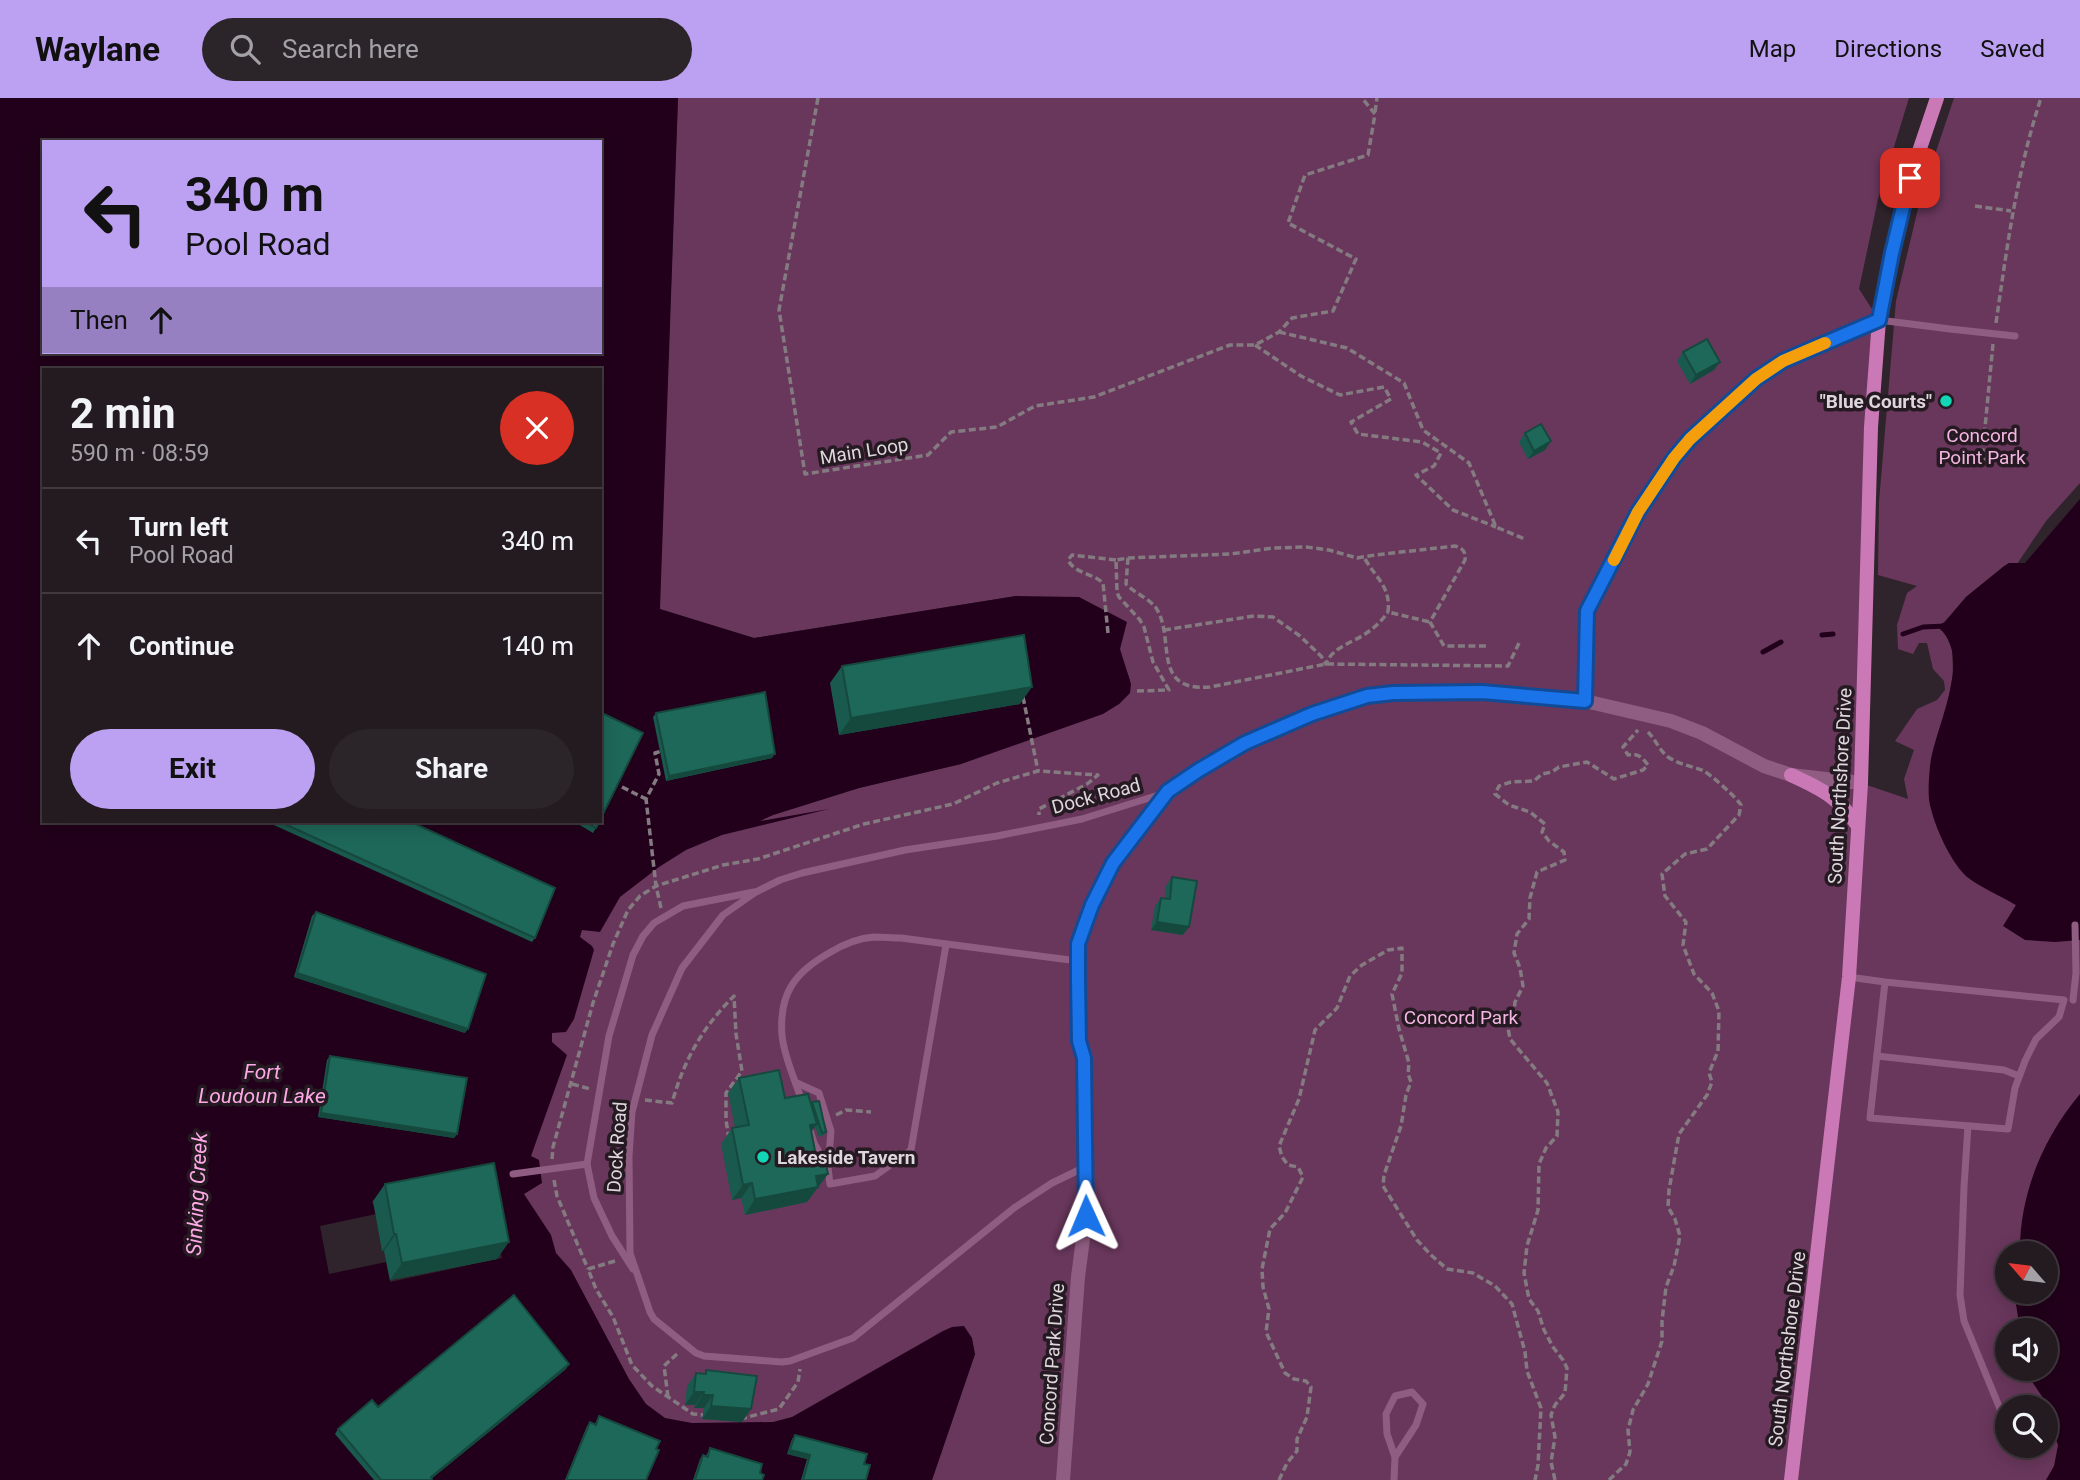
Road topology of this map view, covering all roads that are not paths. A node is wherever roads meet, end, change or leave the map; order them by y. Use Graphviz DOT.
graph roads {
  1 [pos="1937,98"];
  2 [pos="1879,320"];
  3 [pos="2015,335"];
  4 [pos="1585,701"];
  5 [pos="1791,775"];
  6 [pos="1861,783"];
  7 [pos="1168,791"];
  8 [pos="1858,826"];
  9 [pos="756,892"];
  10 [pos="2075,925"];
  11 [pos="946,945"];
  12 [pos="1078,961"];
  13 [pos="1849,977"];
  14 [pos="1885,982"];
  15 [pos="2064,1000"];
  16 [pos="2078,1001"];
  17 [pos="1877,1056"];
  18 [pos="2019,1076"];
  19 [pos="797,1083"];
  20 [pos="804,1110"];
  21 [pos="808,1124"];
  22 [pos="1968,1126"];
  23 [pos="587,1164"];
  24 [pos="828,1167"];
  25 [pos="1085,1167"];
  26 [pos="513,1174"];
  27 [pos="637,1275"];
  28 [pos="1995,1397"];
  29 [pos="1395,1457"];
  30 [pos="1063,1480"];
  31 [pos="1394,1480"];
  32 [pos="1791,1480"];
  1 -- 2 [label="main road, South Northshore Drive"];
  2 -- 3 [label="lane"];
  2 -- 4 [label="lane"];
  2 -- 6 [label="main road, South Northshore Drive"];
  4 -- 5 [label="street, Concord Park Drive"];
  4 -- 7 [label="street, Concord Park Drive"];
  5 -- 6 [label="street, Concord Park Drive"];
  5 -- 8 [label="main road"];
  6 -- 8 [label="main road, South Northshore Drive"];
  7 -- 9 [label="lane, Dock Road"];
  7 -- 12 [label="street, Concord Park Drive"];
  8 -- 13 [label="main road, South Northshore Drive"];
  9 -- 23 [label="lane"];
  9 -- 27 [label="lane, Dock Road"];
  10 -- 16 [label="lane"];
  11 -- 12 [label="lane"];
  11 -- 19 [label="lane"];
  11 -- 24 [label="lane"];
  12 -- 25 [label="street, Concord Park Drive"];
  13 -- 14 [label="lane"];
  13 -- 32 [label="main road, South Northshore Drive"];
  14 -- 15 [label="lane"];
  14 -- 17 [label="lane"];
  15 -- 16 [label="lane"];
  15 -- 18 [label="lane"];
  17 -- 18 [label="lane"];
  17 -- 22 [label="lane"];
  18 -- 22 [label="lane"];
  19 -- 20 [label="lane"];
  19 -- 24 [label="lane"];
  21 -- 24 [label="lane"];
  22 -- 28 [label="lane"];
  23 -- 26 [label="lane"];
  23 -- 27 [label="lane"];
  25 -- 27 [label="lane, Dock Road"];
  25 -- 30 [label="street, Concord Park Drive"];
  29 -- 29 [label="lane"];
  29 -- 31 [label="lane"];
}
